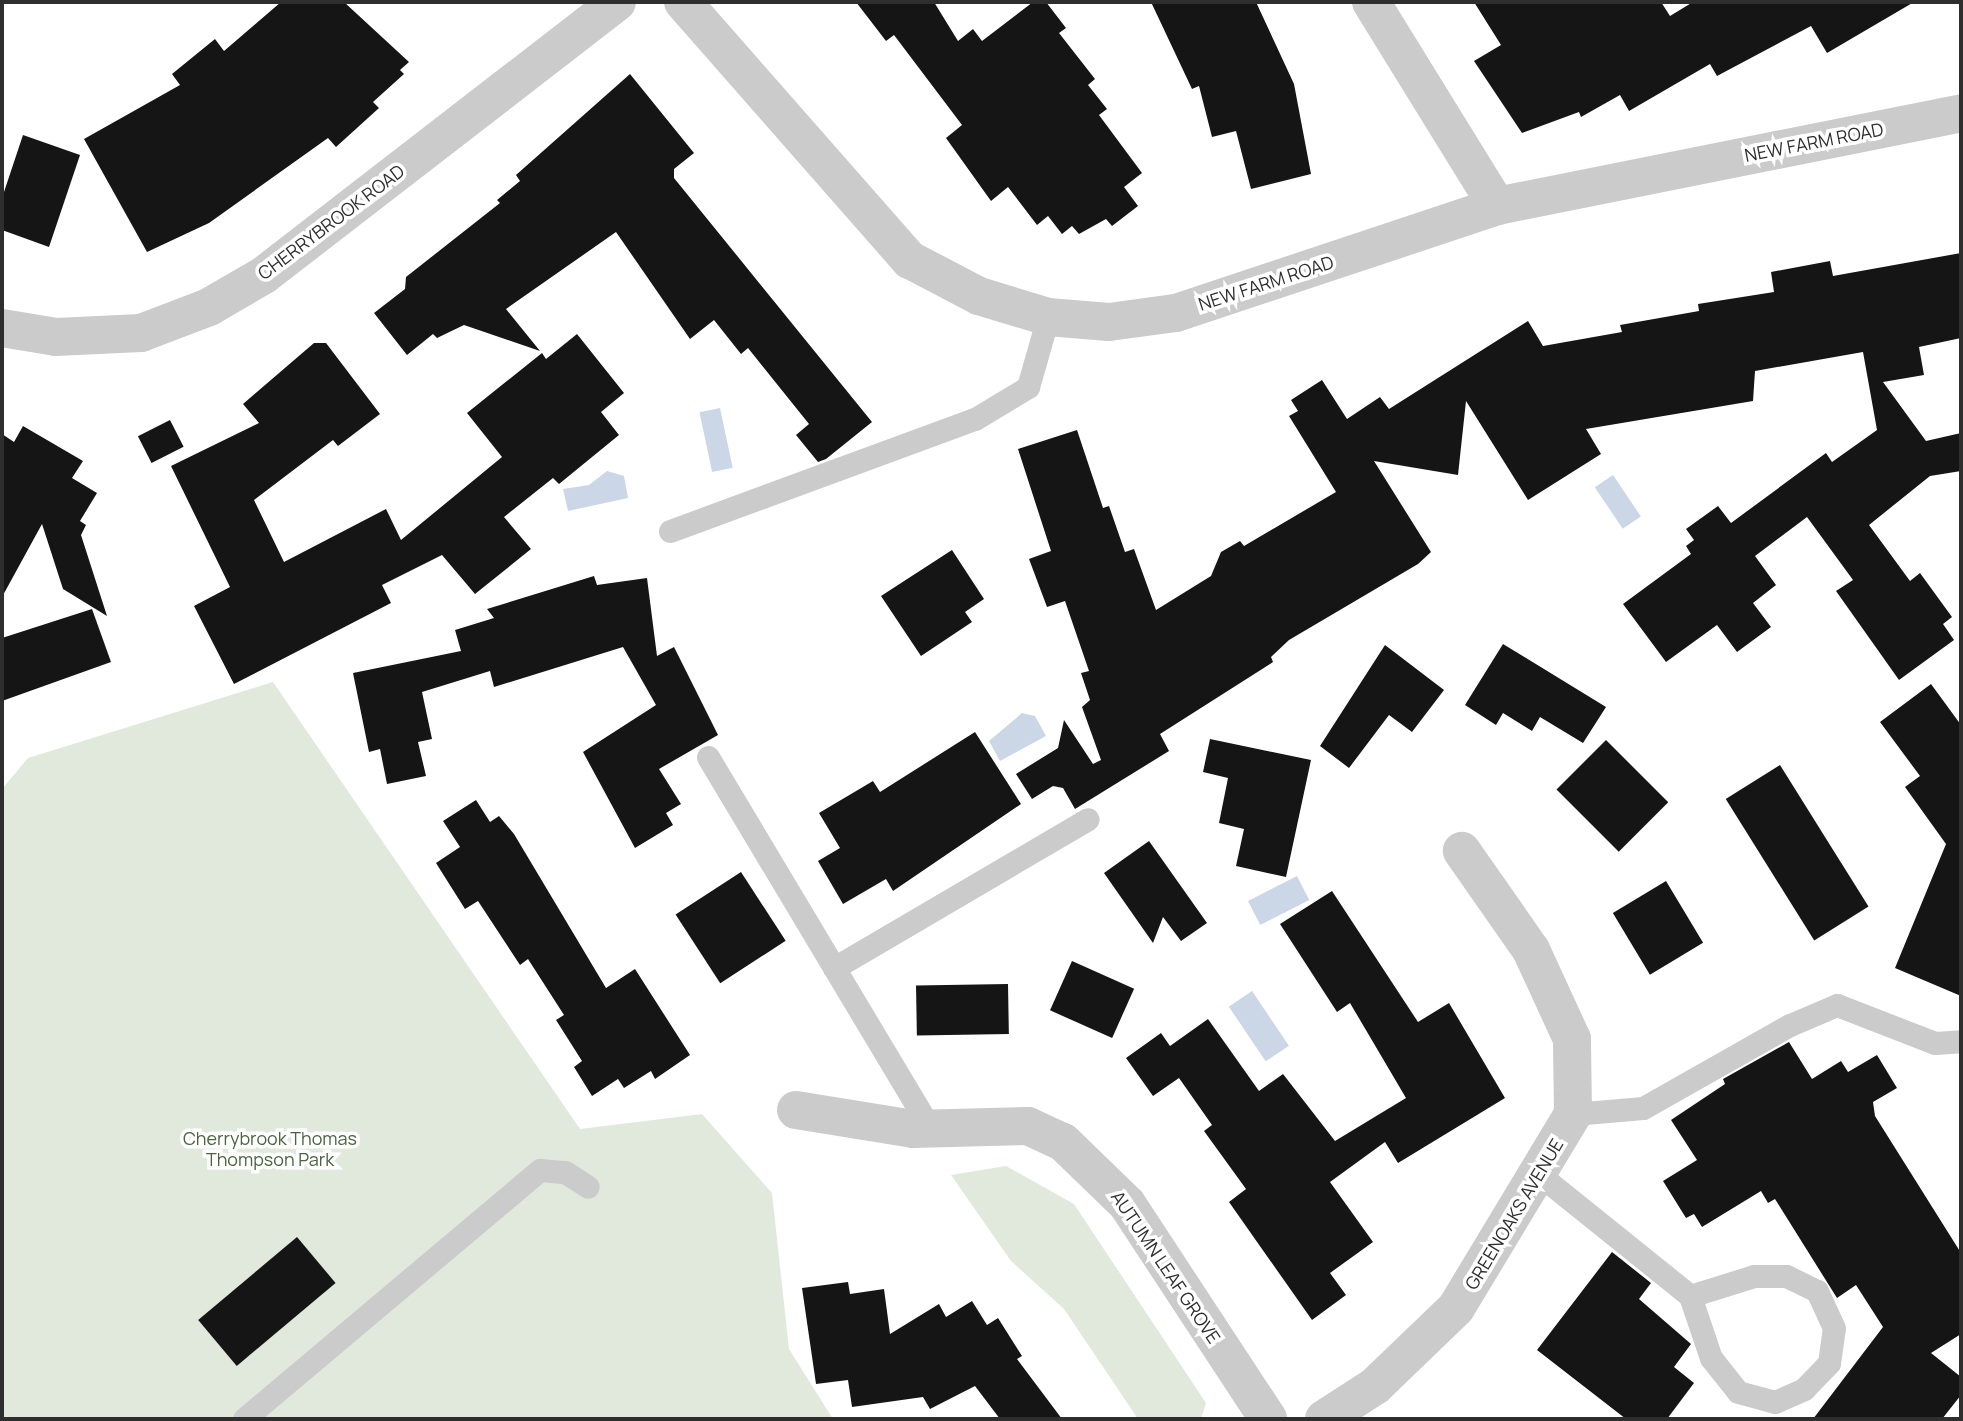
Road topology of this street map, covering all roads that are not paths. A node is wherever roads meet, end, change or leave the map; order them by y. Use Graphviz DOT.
graph roads {
  1 [pos="617,2"];
  2 [pos="683,2"];
  3 [pos="1371,2"];
  4 [pos="1961,113"];
  5 [pos="1497,206"];
  6 [pos="1048,317"];
  7 [pos="2,328"];
  8 [pos="670,531"];
  9 [pos="708,757"];
  10 [pos="1088,819"];
  11 [pos="1462,851"];
  12 [pos="834,968"];
  13 [pos="1961,1041"];
  14 [pos="796,1110"];
  15 [pos="1573,1114"];
  16 [pos="930,1128"];
  17 [pos="1541,1176"];
  18 [pos="588,1186"];
  19 [pos="1690,1296"];
  20 [pos="244,1419"];
  21 [pos="1268,1419"];
  22 [pos="1324,1419"];
  1 -- 7 [label="street, CHERRYBROOK ROAD"];
  2 -- 6 [label="street, NEW FARM ROAD"];
  3 -- 5 [label="street"];
  4 -- 5 [label="street, NEW FARM ROAD"];
  5 -- 6 [label="street, NEW FARM ROAD"];
  6 -- 8 [label="lane"];
  9 -- 12 [label="lane"];
  10 -- 12 [label="lane"];
  11 -- 15 [label="street, GREENOAKS AVENUE"];
  12 -- 16 [label="lane"];
  13 -- 15 [label="lane"];
  14 -- 16 [label="street, AUTUMN LEAF GROVE"];
  15 -- 17 [label="street, GREENOAKS AVENUE"];
  16 -- 21 [label="street, AUTUMN LEAF GROVE"];
  17 -- 19 [label="lane"];
  17 -- 22 [label="street, GREENOAKS AVENUE"];
  18 -- 20 [label="lane"];
  19 -- 19 [label="lane"];
}
